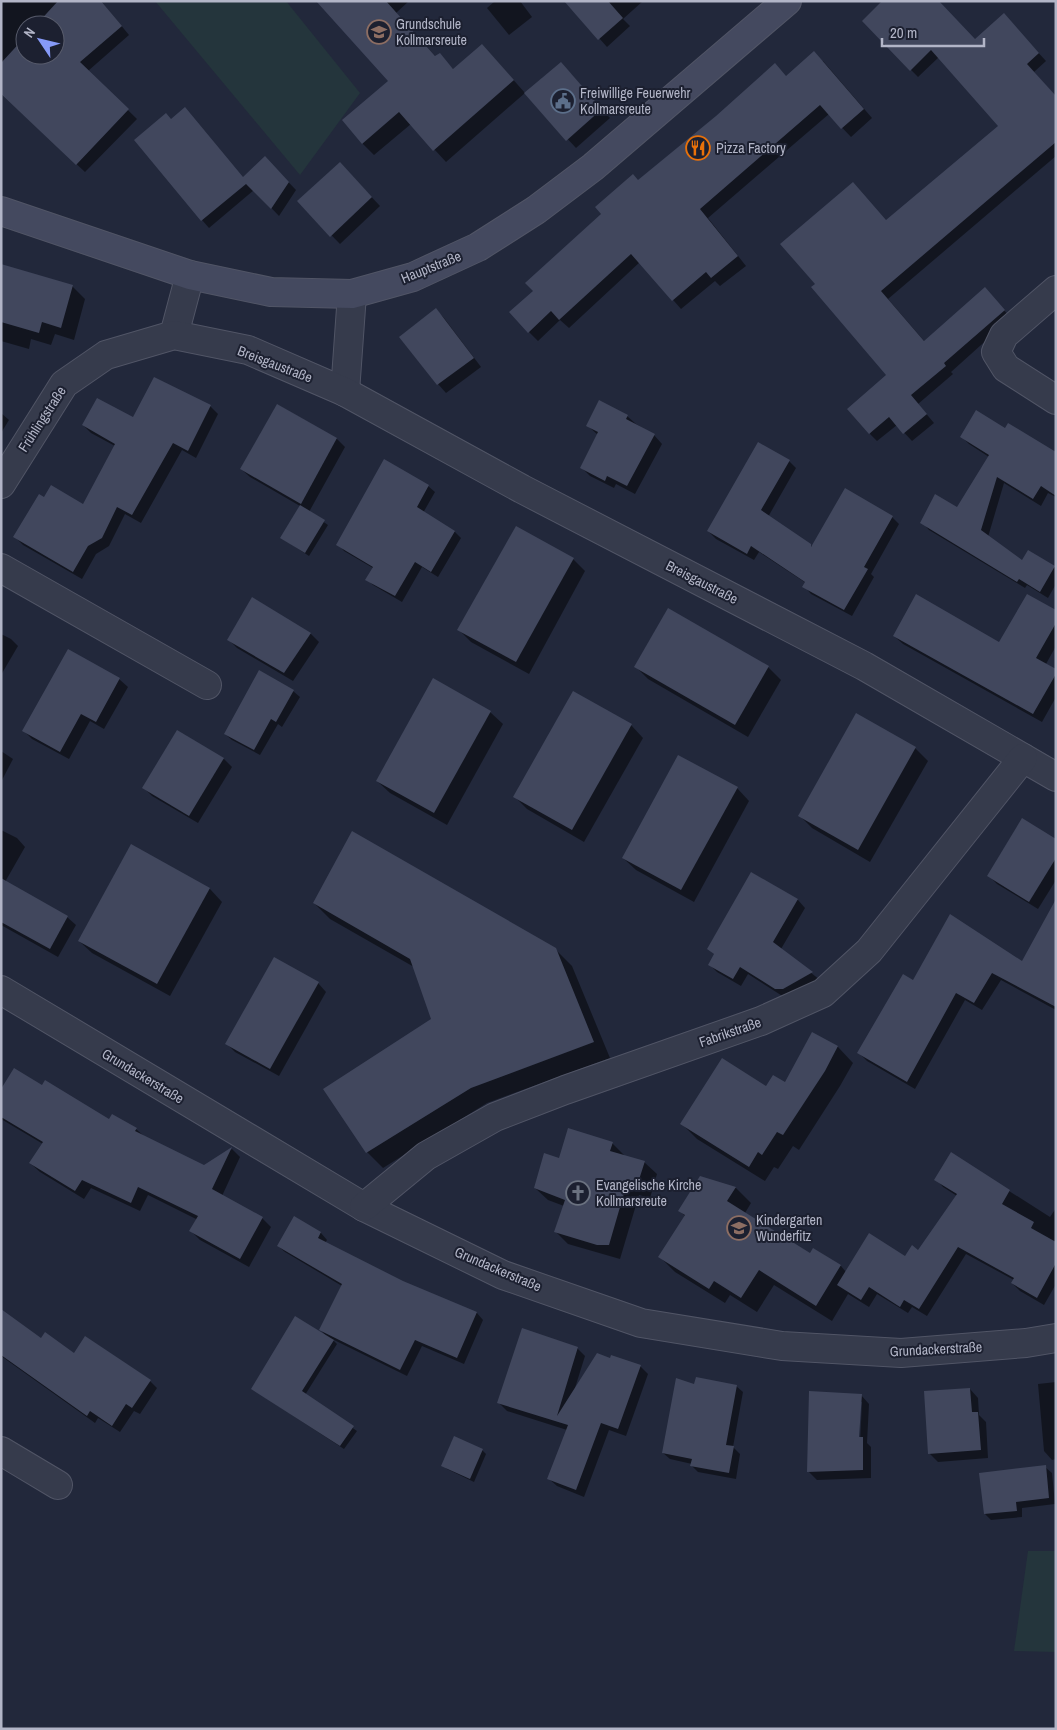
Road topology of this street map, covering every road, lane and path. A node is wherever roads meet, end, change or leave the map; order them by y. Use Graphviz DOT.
graph roads {
  1 [pos="787,1"];
  2 [pos="1,210"];
  3 [pos="190,275"];
  4 [pos="1056,290"];
  5 [pos="352,294"];
  6 [pos="174,336"];
  7 [pos="345,392"];
  8 [pos="1056,400"];
  9 [pos="1,484"];
  10 [pos="1,568"];
  11 [pos="207,685"];
  12 [pos="1023,758"];
  13 [pos="1056,777"];
  14 [pos="1,990"];
  15 [pos="364,1207"];
  16 [pos="1056,1338"];
  17 [pos="1,1450"];
  18 [pos="58,1485"];
  1 -- 5 [label="main road, Hauptstraße"];
  2 -- 3 [label="main road, Hauptstraße"];
  3 -- 5 [label="main road, Hauptstraße"];
  3 -- 6 [label="street"];
  4 -- 8 [label="street"];
  5 -- 7 [label="street"];
  6 -- 7 [label="street, Breisgaustraße"];
  6 -- 9 [label="street, Frühlingstraße"];
  7 -- 12 [label="street, Breisgaustraße"];
  10 -- 11 [label="street"];
  12 -- 13 [label="street, Breisgaustraße"];
  12 -- 15 [label="street, Fabrikstraße"];
  14 -- 15 [label="street, Grundackerstraße"];
  15 -- 16 [label="street, Grundackerstraße"];
  17 -- 18 [label="street"];
}
